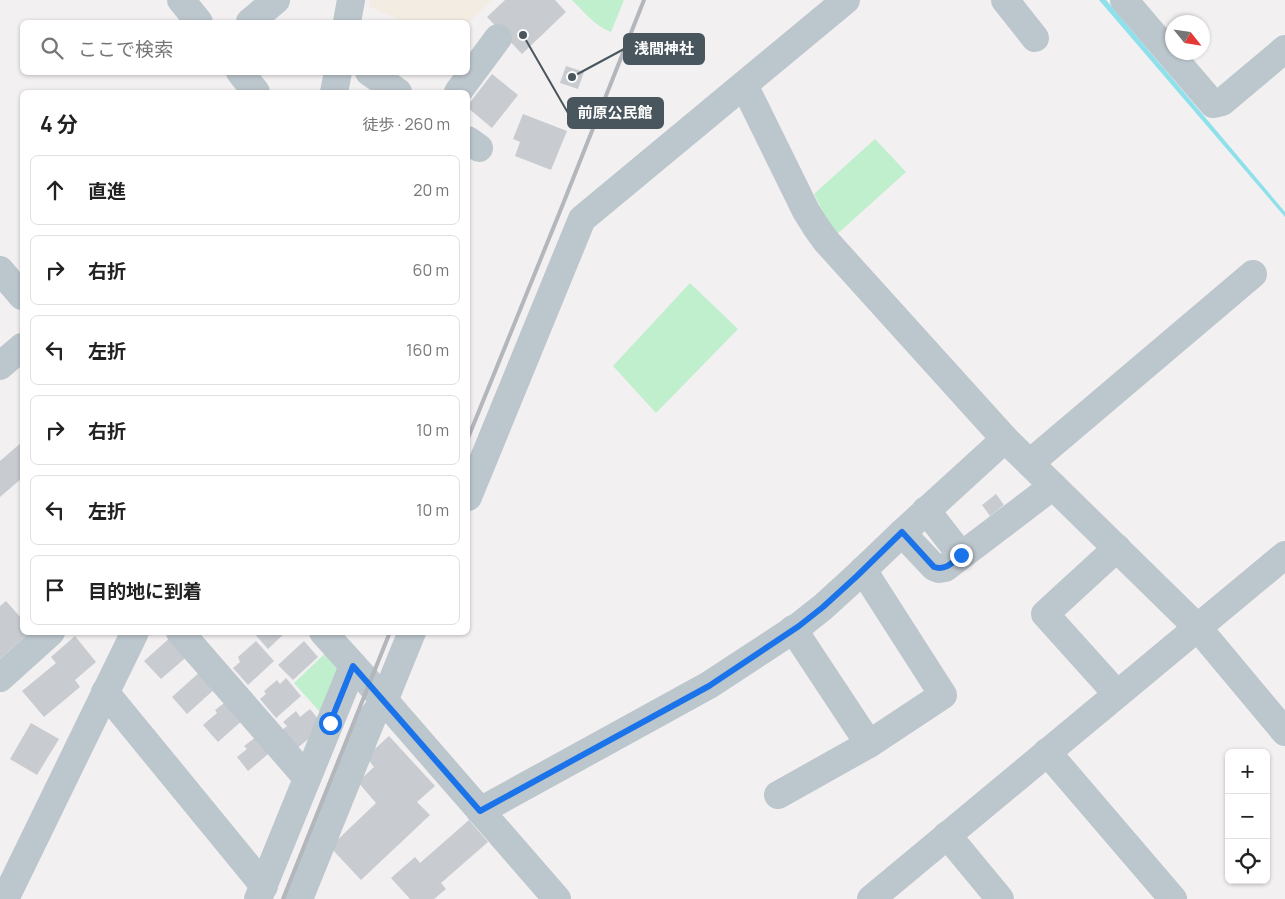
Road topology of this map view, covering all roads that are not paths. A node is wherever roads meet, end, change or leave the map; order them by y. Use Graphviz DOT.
graph roads {
  1 [pos="181,0"];
  2 [pos="276,0"];
  3 [pos="352,0"];
  4 [pos="846,0"];
  5 [pos="1005,0"];
  6 [pos="1124,0"];
  7 [pos="197,20"];
  8 [pos="252,20"];
  9 [pos="347,20"];
  10 [pos="498,38"];
  11 [pos="1035,38"];
  12 [pos="1285,49"];
  13 [pos="242,75"];
  14 [pos="337,75"];
  15 [pos="373,75"];
  16 [pos="744,85"];
  17 [pos="254,90"];
  18 [pos="334,90"];
  19 [pos="395,90"];
  20 [pos="459,90"];
  21 [pos="0,270"];
  22 [pos="1253,274"];
  23 [pos="20,294"];
  24 [pos="20,349"];
  25 [pos="0,366"];
  26 [pos="1005,439"];
  27 [pos="1030,463"];
  28 [pos="1053,486"];
  29 [pos="470,492"];
  30 [pos="926,510"];
  31 [pos="902,532"];
  32 [pos="1117,548"];
  33 [pos="961,555"];
  34 [pos="1285,555"];
  35 [pos="863,570"];
  36 [pos="1198,628"];
  37 [pos="793,630"];
  38 [pos="48,635"];
  39 [pos="134,635"];
  40 [pos="183,635"];
  41 [pos="326,635"];
  42 [pos="411,635"];
  43 [pos="353,666"];
  44 [pos="0,678"];
  45 [pos="106,692"];
  46 [pos="1117,694"];
  47 [pos="384,700"];
  48 [pos="1285,732"];
  49 [pos="869,744"];
  50 [pos="1047,752"];
  51 [pos="308,778"];
  52 [pos="778,795"];
  53 [pos="480,811"];
  54 [pos="947,835"];
  55 [pos="261,892"];
  56 [pos="5,899"];
  57 [pos="299,899"];
  58 [pos="557,899"];
  59 [pos="871,899"];
  60 [pos="1000,899"];
  61 [pos="1174,899"];
  1 -- 7 [label="street"];
  2 -- 8 [label="street"];
  3 -- 9 [label="street"];
  4 -- 16 [label="street"];
  5 -- 11 [label="street"];
  6 -- 12 [label="street"];
  10 -- 20 [label="street"];
  13 -- 17 [label="street"];
  14 -- 18 [label="street"];
  15 -- 19 [label="street"];
  16 -- 26 [label="street"];
  16 -- 29 [label="street"];
  21 -- 23 [label="street"];
  22 -- 27 [label="street"];
  24 -- 25 [label="street"];
  26 -- 27 [label="street"];
  26 -- 30 [label="street"];
  27 -- 28 [label="street"];
  28 -- 32 [label="street"];
  28 -- 33 [label="street"];
  30 -- 31 [label="street"];
  30 -- 33 [label="street"];
  31 -- 33 [label="street"];
  31 -- 35 [label="street"];
  32 -- 36 [label="street"];
  32 -- 46 [label="street"];
  34 -- 36 [label="street"];
  35 -- 37 [label="street"];
  35 -- 49 [label="street"];
  36 -- 46 [label="street"];
  36 -- 48 [label="street"];
  37 -- 49 [label="street"];
  37 -- 53 [label="street"];
  38 -- 44 [label="street"];
  39 -- 45 [label="street"];
  40 -- 51 [label="street"];
  41 -- 43 [label="street"];
  42 -- 47 [label="street"];
  43 -- 47 [label="street"];
  43 -- 51 [label="street"];
  45 -- 55 [label="street"];
  45 -- 56 [label="street"];
  46 -- 50 [label="street"];
  47 -- 53 [label="street"];
  47 -- 57 [label="street"];
  49 -- 52 [label="street"];
  50 -- 54 [label="street"];
  50 -- 61 [label="street"];
  51 -- 55 [label="street"];
  53 -- 58 [label="street"];
  54 -- 59 [label="street"];
  54 -- 60 [label="street"];
}
